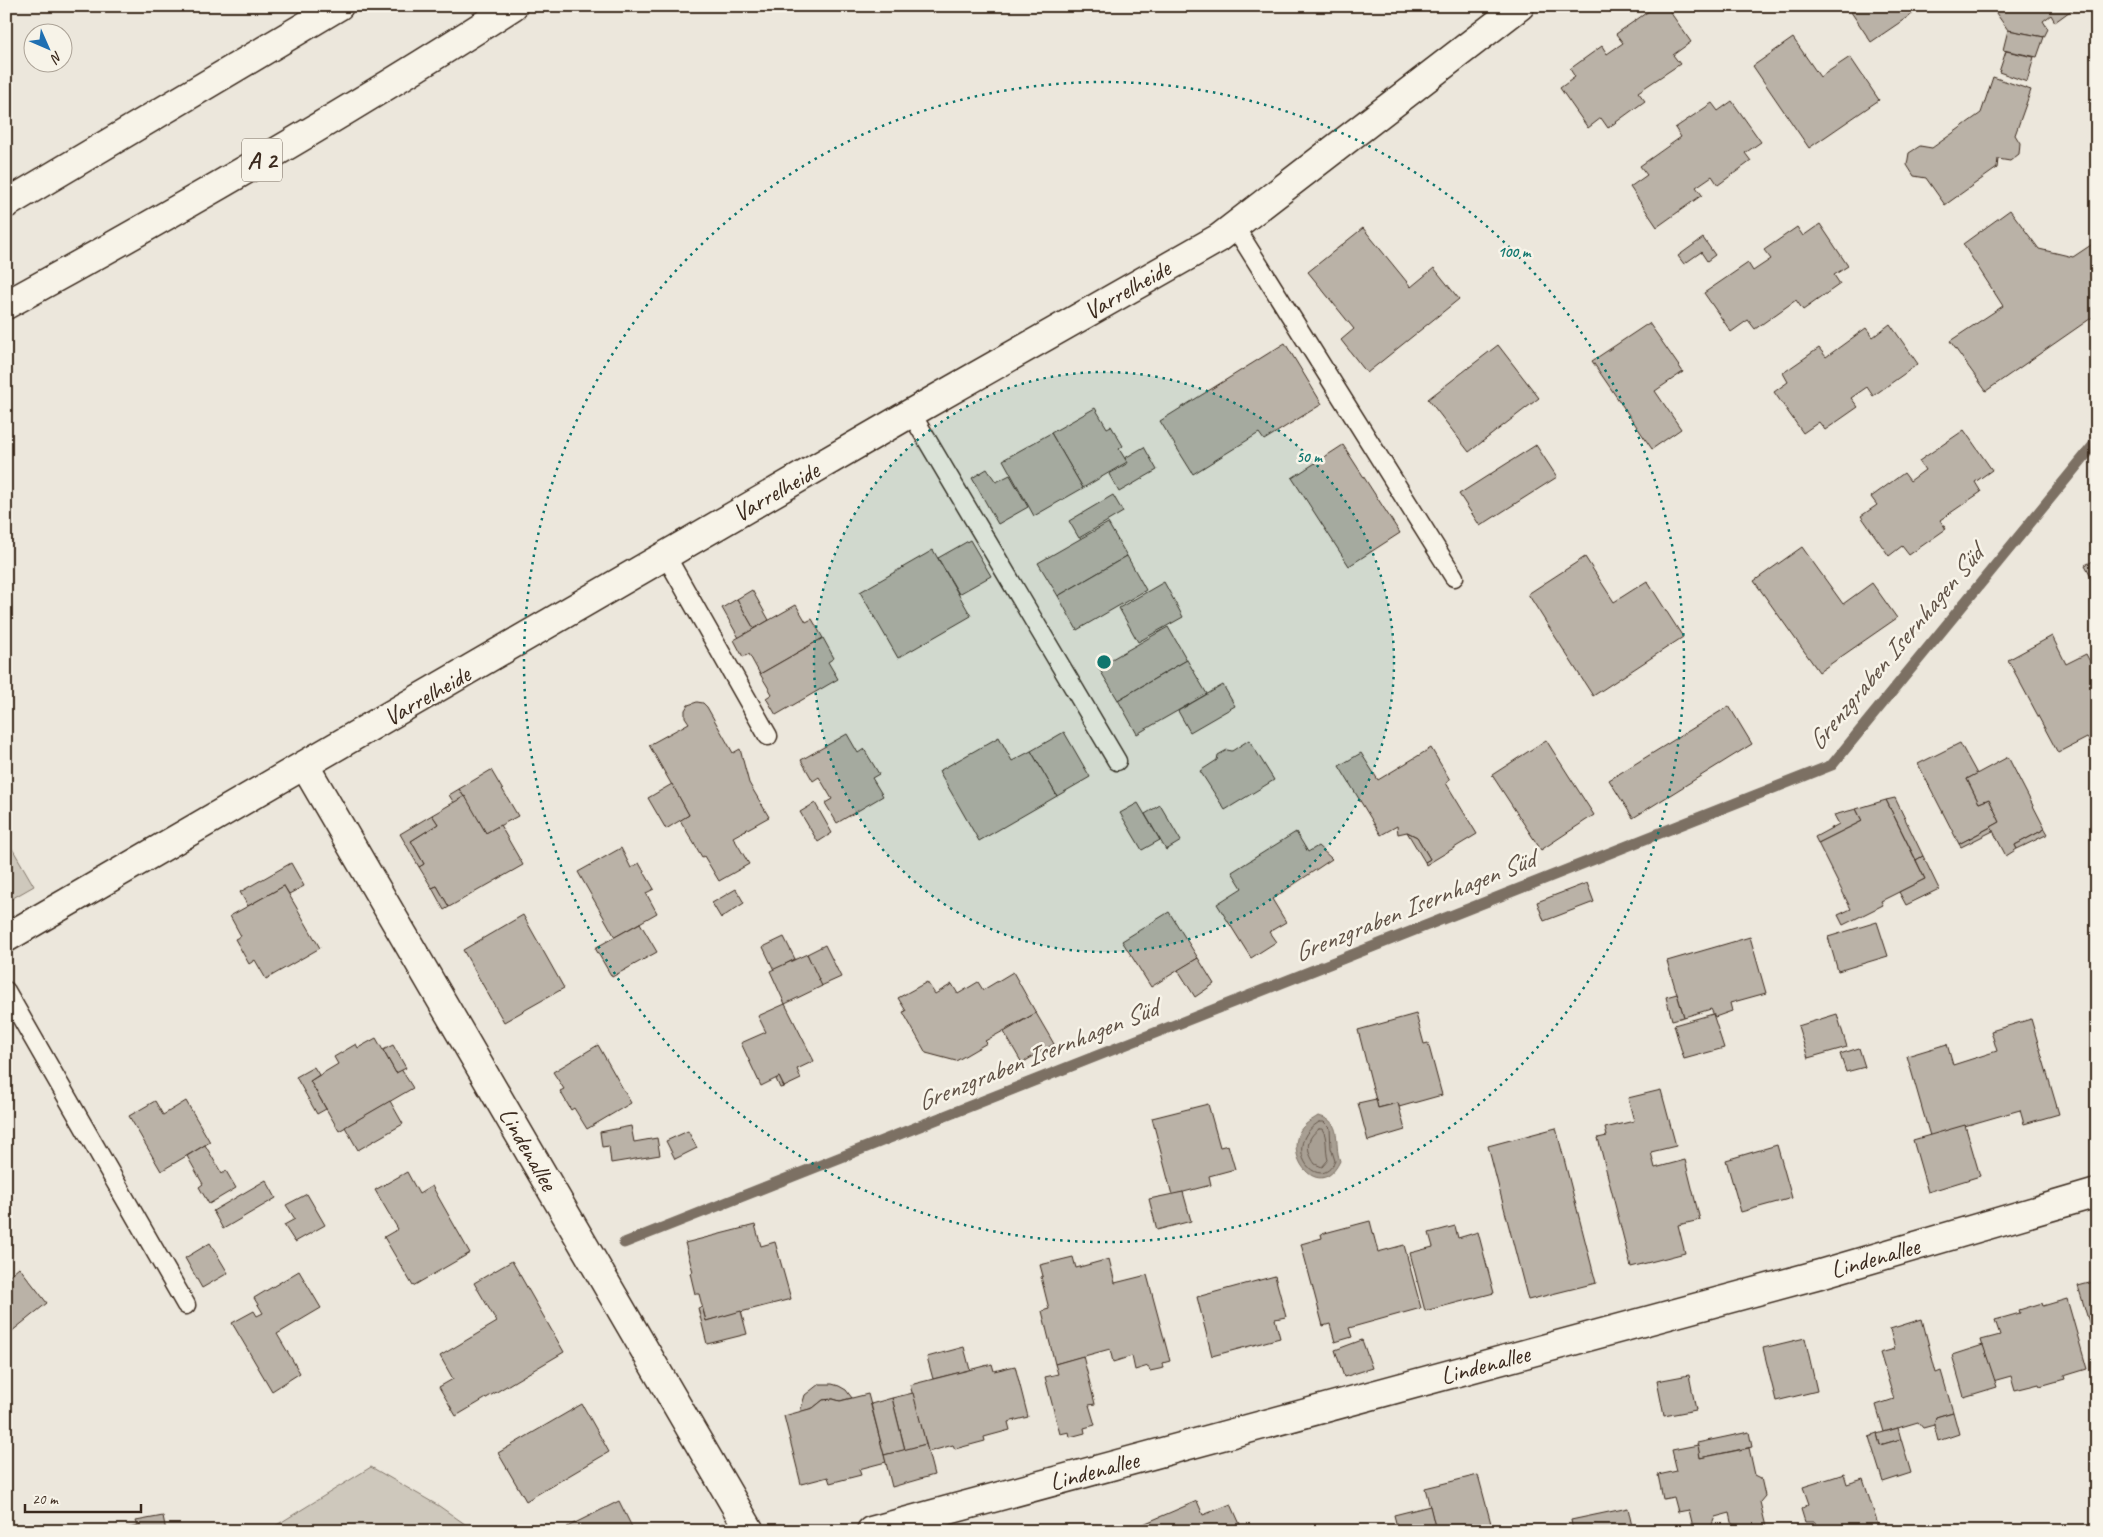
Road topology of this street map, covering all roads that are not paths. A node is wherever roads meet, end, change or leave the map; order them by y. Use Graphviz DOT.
graph roads {
  1 [pos="339,6"];
  2 [pos="513,6"];
  3 [pos="1520,6"];
  4 [pos="6,204"];
  5 [pos="1235,227"];
  6 [pos="6,305"];
  7 [pos="911,413"];
  8 [pos="666,556"];
  9 [pos="1454,577"];
  10 [pos="768,736"];
  11 [pos="1117,761"];
  12 [pos="305,766"];
  13 [pos="6,938"];
  14 [pos="6,991"];
  15 [pos="2097,1193"];
  16 [pos="186,1305"];
  17 [pos="750,1531"];
  18 [pos="871,1531"];
  1 -- 4 [label="main road"];
  2 -- 6 [label="main road, A 2"];
  3 -- 5 [label="main road, Varrelheide"];
  5 -- 7 [label="main road, Varrelheide"];
  5 -- 9 [label="lane"];
  7 -- 8 [label="main road, Varrelheide"];
  7 -- 11 [label="lane"];
  8 -- 10 [label="lane"];
  8 -- 12 [label="main road, Varrelheide"];
  12 -- 13 [label="main road, Varrelheide"];
  12 -- 17 [label="main road, Lindenallee"];
  14 -- 16 [label="lane"];
  15 -- 18 [label="main road, Lindenallee"];
}
